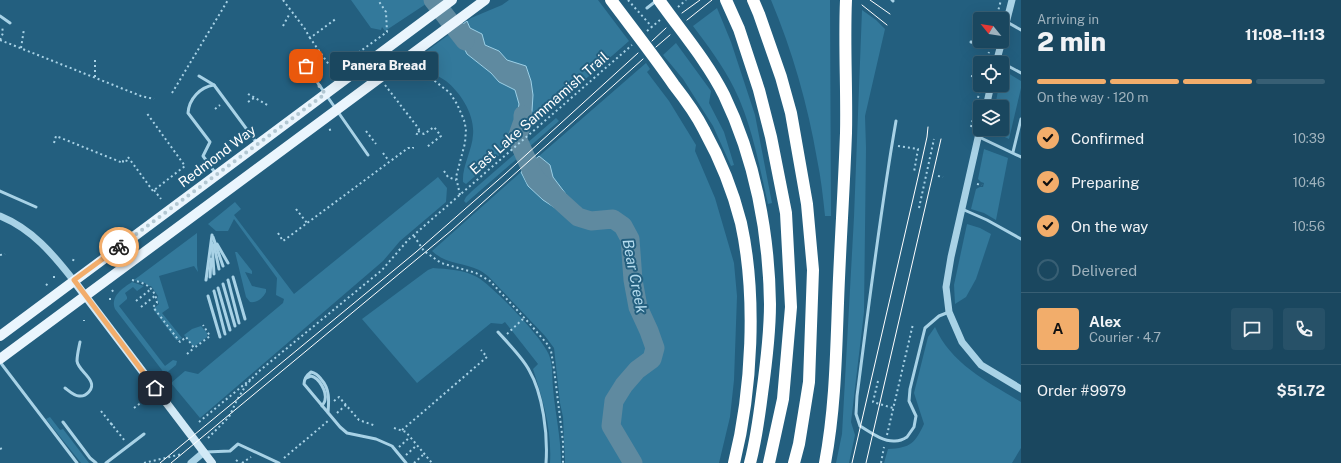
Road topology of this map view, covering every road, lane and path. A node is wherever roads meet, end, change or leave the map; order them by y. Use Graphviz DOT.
graph roads {
  1 [pos="228,0"];
  2 [pos="283,0"];
  3 [pos="378,0"];
  4 [pos="452,0"];
  5 [pos="484,0"];
  6 [pos="611,0"];
  7 [pos="628,0"];
  8 [pos="658,0"];
  9 [pos="686,0"];
  10 [pos="726,0"];
  11 [pos="753,0"];
  12 [pos="1001,0"];
  13 [pos="1012,0"];
  14 [pos="846,1"];
  15 [pos="678,7"];
  16 [pos="647,8"];
  17 [pos="998,12"];
  18 [pos="1009,12"];
  19 [pos="290,13"];
  20 [pos="0,16"];
  21 [pos="337,18"];
  22 [pos="660,20"];
  23 [pos="10,23"];
  24 [pos="0,24"];
  25 [pos="1009,24"];
  26 [pos="284,26"];
  27 [pos="24,29"];
  28 [pos="1021,30"];
  29 [pos="310,38"];
  30 [pos="0,40"];
  31 [pos="632,45"];
  32 [pos="21,48"];
  33 [pos="95,57"];
  34 [pos="416,61"];
  35 [pos="306,66"];
  36 [pos="1009,67"];
  37 [pos="1021,73"];
  38 [pos="198,76"];
  39 [pos="95,77"];
  40 [pos="214,85"];
  41 [pos="385,85"];
  42 [pos="979,92"];
  43 [pos="172,93"];
  44 [pos="248,94"];
  45 [pos="325,94"];
  46 [pos="254,98"];
  47 [pos="154,99"];
  48 [pos="248,102"];
  49 [pos="269,106"];
  50 [pos="336,110"];
  51 [pos="146,112"];
  52 [pos="1021,120"];
  53 [pos="896,121"];
  54 [pos="971,128"];
  55 [pos="333,129"];
  56 [pos="329,130"];
  57 [pos="366,131"];
  58 [pos="418,131"];
  59 [pos="416,136"];
  60 [pos="979,136"];
  61 [pos="985,136"];
  62 [pos="934,139"];
  63 [pos="54,142"];
  64 [pos="258,144"];
  65 [pos="376,144"];
  66 [pos="891,145"];
  67 [pos="427,146"];
  68 [pos="414,147"];
  69 [pos="1013,152"];
  70 [pos="382,153"];
  71 [pos="368,155"];
  72 [pos="1021,157"];
  73 [pos="132,162"];
  74 [pos="389,162"];
  75 [pos="130,165"];
  76 [pos="444,171"];
  77 [pos="914,172"];
  78 [pos="217,174"];
  79 [pos="938,176"];
  80 [pos="943,176"];
  81 [pos="456,180"];
  82 [pos="977,184"];
  83 [pos="982,185"];
  84 [pos="154,190"];
  85 [pos="0,191"];
  86 [pos="460,195"];
  87 [pos="161,199"];
  88 [pos="36,206"];
  89 [pos="919,208"];
  90 [pos="296,209"];
  91 [pos="962,209"];
  92 [pos="0,216"];
  93 [pos="307,223"];
  94 [pos="278,233"];
  95 [pos="212,235"];
  96 [pos="414,236"];
  97 [pos="1021,239"];
  98 [pos="4,254"];
  99 [pos="0,255"];
  100 [pos="228,263"];
  101 [pos="223,266"];
  102 [pos="219,269"];
  103 [pos="214,274"];
  104 [pos="210,277"];
  105 [pos="233,277"];
  106 [pos="74,280"];
  107 [pos="132,280"];
  108 [pos="206,280"];
  109 [pos="228,280"];
  110 [pos="46,284"];
  111 [pos="223,284"];
  112 [pos="49,288"];
  113 [pos="218,288"];
  114 [pos="151,289"];
  115 [pos="214,291"];
  116 [pos="156,294"];
  117 [pos="85,296"];
  118 [pos="208,296"];
  119 [pos="136,301"];
  120 [pos="141,307"];
  121 [pos="949,312"];
  122 [pos="525,318"];
  123 [pos="246,319"];
  124 [pos="240,323"];
  125 [pos="913,324"];
  126 [pos="203,325"];
  127 [pos="235,326"];
  128 [pos="230,330"];
  129 [pos="498,332"];
  130 [pos="225,334"];
  131 [pos="183,335"];
  132 [pos="0,336"];
  133 [pos="186,337"];
  134 [pos="220,337"];
  135 [pos="503,337"];
  136 [pos="80,342"];
  137 [pos="194,348"];
  138 [pos="481,350"];
  139 [pos="187,354"];
  140 [pos="0,361"];
  141 [pos="258,372"];
  142 [pos="878,381"];
  143 [pos="304,383"];
  144 [pos="65,388"];
  145 [pos="1021,389"];
  146 [pos="142,402"];
  147 [pos="334,402"];
  148 [pos="346,405"];
  149 [pos="322,406"];
  150 [pos="134,408"];
  151 [pos="893,408"];
  152 [pos="101,411"];
  153 [pos="328,413"];
  154 [pos="332,418"];
  155 [pos="63,422"];
  156 [pos="116,422"];
  157 [pos="199,422"];
  158 [pos="111,425"];
  159 [pos="376,426"];
  160 [pos="394,428"];
  161 [pos="402,430"];
  162 [pos="144,434"];
  163 [pos="209,437"];
  164 [pos="410,437"];
  165 [pos="128,439"];
  166 [pos="886,440"];
  167 [pos="417,445"];
  168 [pos="4,446"];
  169 [pos="0,449"];
  170 [pos="395,450"];
  171 [pos="204,452"];
  172 [pos="181,454"];
  173 [pos="424,454"];
  174 [pos="402,458"];
  175 [pos="236,460"];
  176 [pos="256,460"];
  177 [pos="77,463"];
  178 [pos="96,463"];
  179 [pos="106,463"];
  180 [pos="144,463"];
  181 [pos="191,463"];
  182 [pos="212,463"];
  183 [pos="241,463"];
  184 [pos="279,463"];
  185 [pos="406,463"];
  186 [pos="414,463"];
  187 [pos="432,463"];
  188 [pos="546,463"];
  189 [pos="563,463"];
  190 [pos="734,463"];
  191 [pos="750,463"];
  192 [pos="769,463"];
  193 [pos="794,463"];
  194 [pos="825,463"];
  195 [pos="880,463"];
  1 -- 43 [label="path"];
  2 -- 29 [label="path"];
  3 -- 29 [label="path"];
  4 -- 45 [label="main road, Redmond Way"];
  5 -- 50 [label="main road"];
  6 -- 190 [label="highway"];
  7 -- 22 [label="path"];
  8 -- 16 [label="lane"];
  8 -- 191 [label="highway"];
  9 -- 15 [label="path"];
  10 -- 192 [label="highway"];
  11 -- 193 [label="highway"];
  12 -- 17 [label="path"];
  13 -- 18 [label="street"];
  14 -- 194 [label="highway"];
  19 -- 26 [label="path"];
  20 -- 23 [label="lane"];
  21 -- 29 [label="path"];
  24 -- 30 [label="path"];
  25 -- 28 [label="lane"];
  27 -- 32 [label="path"];
  30 -- 32 [label="path"];
  31 -- 86 [label="path, East Lake Sammamish Trail"];
  32 -- 39 [label="path"];
  33 -- 39 [label="path"];
  34 -- 81 [label="path"];
  35 -- 45 [label="lane"];
  36 -- 37 [label="lane"];
  38 -- 40 [label="lane"];
  39 -- 47 [label="path"];
  40 -- 64 [label="lane"];
  40 -- 78 [label="lane"];
  41 -- 58 [label="path"];
  42 -- 54 [label="path"];
  44 -- 46 [label="path"];
  45 -- 50 [label="lane"];
  45 -- 64 [label="main road, Redmond Way"];
  46 -- 48 [label="path"];
  46 -- 49 [label="path"];
  50 -- 71 [label="lane"];
  50 -- 117 [label="main road"];
  51 -- 84 [label="path"];
  52 -- 69 [label="lane"];
  53 -- 66 [label="lane"];
  55 -- 56 [label="path"];
  57 -- 65 [label="path"];
  58 -- 59 [label="path"];
  58 -- 67 [label="path"];
  60 -- 91 [label="street"];
  61 -- 69 [label="lane"];
  62 -- 89 [label="path"];
  63 -- 73 [label="path"];
  64 -- 78 [label="main road, Redmond Way"];
  66 -- 77 [label="path"];
  66 -- 166 [label="lane"];
  68 -- 74 [label="path"];
  69 -- 72 [label="lane"];
  70 -- 74 [label="path"];
  73 -- 75 [label="path"];
  73 -- 84 [label="path"];
  74 -- 93 [label="path"];
  76 -- 81 [label="path"];
  78 -- 106 [label="main road, Redmond Way"];
  79 -- 80 [label="path"];
  81 -- 86 [label="path"];
  82 -- 83 [label="path"];
  84 -- 87 [label="path"];
  85 -- 88 [label="lane"];
  86 -- 96 [label="path, East Lake Sammamish Trail"];
  90 -- 93 [label="path"];
  91 -- 97 [label="lane"];
  91 -- 121 [label="street"];
  92 -- 106 [label="street"];
  93 -- 94 [label="path"];
  95 -- 100 [label="lane"];
  95 -- 101 [label="lane"];
  95 -- 102 [label="lane"];
  95 -- 103 [label="lane"];
  95 -- 104 [label="lane"];
  95 -- 108 [label="lane"];
  96 -- 122 [label="path"];
  96 -- 141 [label="path, East Lake Sammamish Trail"];
  98 -- 99 [label="path"];
  105 -- 123 [label="lane"];
  106 -- 117 [label="main road"];
  106 -- 132 [label="main road, Redmond Way"];
  107 -- 114 [label="path"];
  109 -- 124 [label="lane"];
  110 -- 112 [label="path"];
  111 -- 127 [label="lane"];
  113 -- 128 [label="lane"];
  114 -- 116 [label="path"];
  114 -- 119 [label="path"];
  115 -- 130 [label="lane"];
  116 -- 120 [label="path"];
  116 -- 133 [label="path"];
  117 -- 140 [label="main road"];
  117 -- 171 [label="main road"];
  118 -- 134 [label="lane"];
  121 -- 145 [label="street"];
  121 -- 166 [label="lane"];
  122 -- 135 [label="path"];
  122 -- 189 [label="path"];
  125 -- 151 [label="path"];
  126 -- 137 [label="path"];
  129 -- 135 [label="lane"];
  131 -- 133 [label="path"];
  133 -- 137 [label="path"];
  135 -- 188 [label="lane"];
  136 -- 144 [label="lane"];
  137 -- 139 [label="path"];
  138 -- 161 [label="path"];
  140 -- 177 [label="lane"];
  141 -- 157 [label="path"];
  141 -- 163 [label="path"];
  142 -- 151 [label="path"];
  143 -- 149 [label="lane"];
  143 -- 149 [label="lane"];
  143 -- 153 [label="lane"];
  146 -- 150 [label="path"];
  147 -- 148 [label="path"];
  148 -- 154 [label="path"];
  148 -- 159 [label="path"];
  149 -- 153 [label="lane"];
  151 -- 166 [label="path"];
  152 -- 158 [label="path"];
  153 -- 154 [label="lane"];
  154 -- 170 [label="lane"];
  154 -- 184 [label="path"];
  155 -- 178 [label="lane"];
  156 -- 158 [label="path"];
  158 -- 165 [label="path"];
  160 -- 161 [label="path"];
  161 -- 164 [label="path"];
  162 -- 179 [label="lane"];
  164 -- 167 [label="path"];
  164 -- 170 [label="path"];
  166 -- 195 [label="path"];
  167 -- 173 [label="path"];
  167 -- 174 [label="path"];
  168 -- 169 [label="path"];
  170 -- 174 [label="lane"];
  171 -- 181 [label="street"];
  171 -- 182 [label="main road"];
  171 -- 184 [label="lane"];
  172 -- 180 [label="path"];
  173 -- 186 [label="path"];
  173 -- 187 [label="path"];
  174 -- 185 [label="lane"];
  175 -- 183 [label="path"];
  176 -- 183 [label="path"];
}
